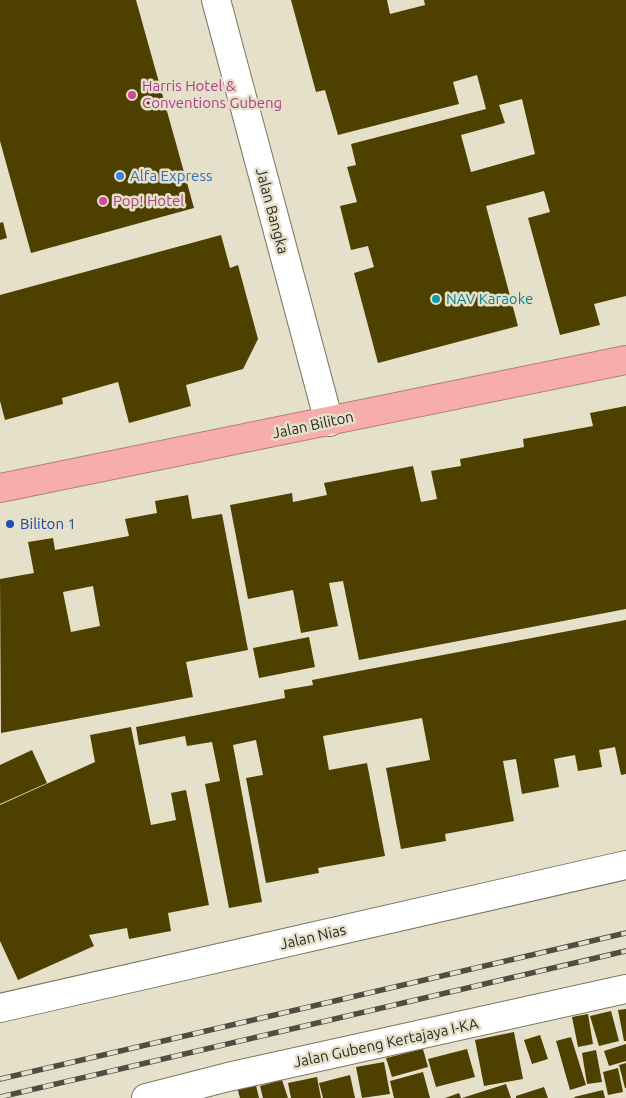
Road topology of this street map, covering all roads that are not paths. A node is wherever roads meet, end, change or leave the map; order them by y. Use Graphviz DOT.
graph roads {
  1 [pos="216,0"];
  2 [pos="626,360"];
  3 [pos="329,422"];
  4 [pos="0,488"];
  5 [pos="626,865"];
  6 [pos="626,989"];
  7 [pos="0,1008"];
  8 [pos="146,1098"];
  1 -- 3 [label="street, Jalan Bangka"];
  2 -- 3 [label="highway, Jalan Biliton"];
  3 -- 4 [label="highway, Jalan Biliton"];
  5 -- 7 [label="street, Jalan Nias"];
  6 -- 8 [label="street, Jalan Gubeng Kertajaya I-KA"];
}
